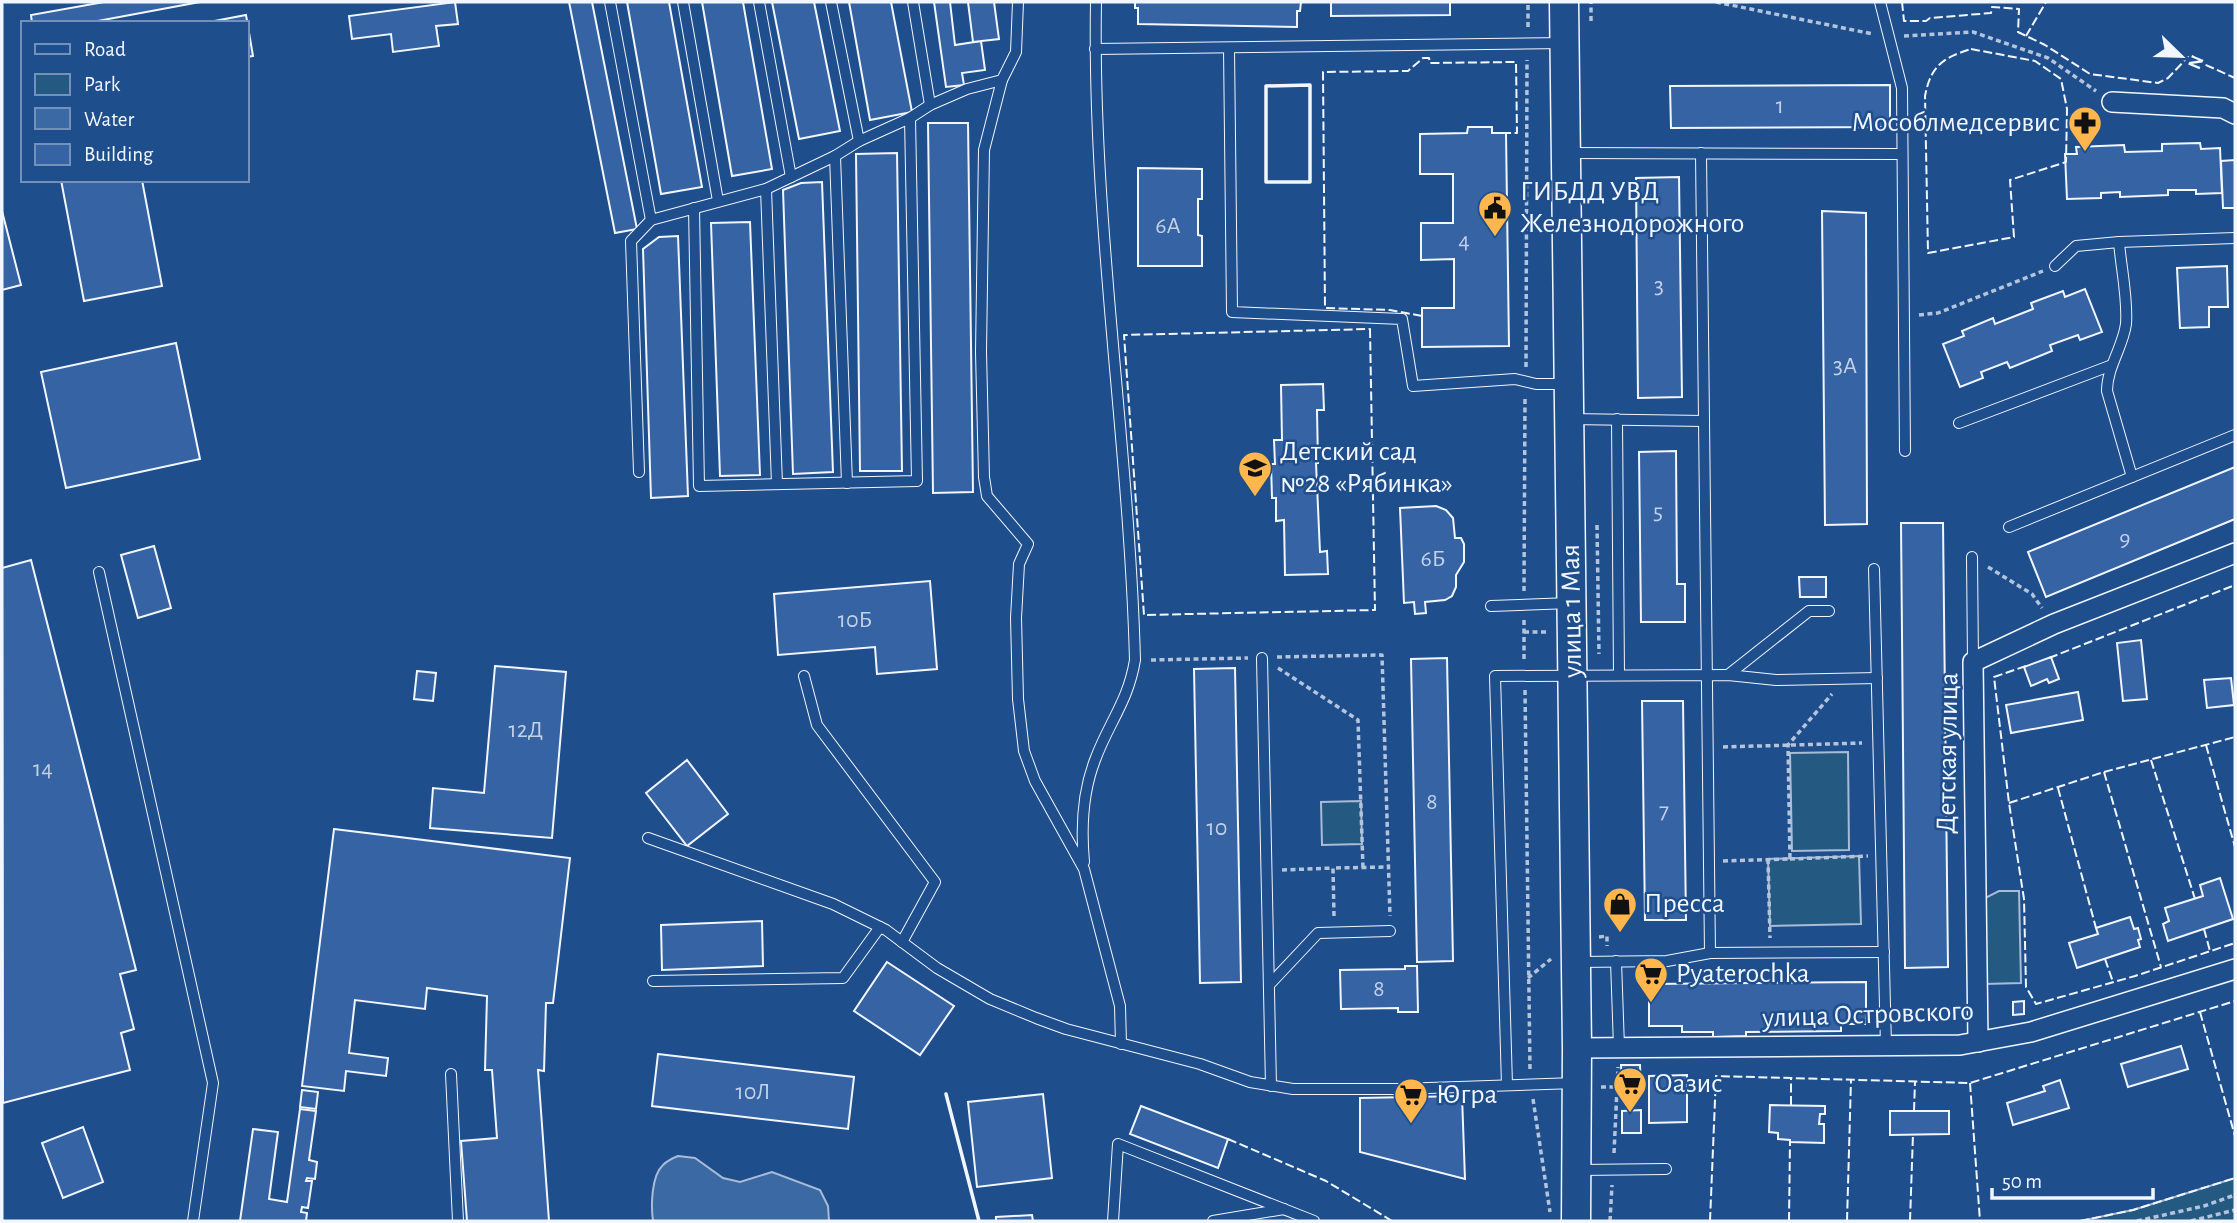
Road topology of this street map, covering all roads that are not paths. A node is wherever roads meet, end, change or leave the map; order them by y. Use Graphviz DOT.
graph roads {
  1 [pos="610,2"];
  2 [pos="683,2"];
  3 [pos="759,2"];
  4 [pos="831,2"];
  5 [pos="913,2"];
  6 [pos="1018,2"];
  7 [pos="1096,2"];
  8 [pos="1564,2"];
  9 [pos="1880,2"];
  10 [pos="1565,43"];
  11 [pos="1229,47"];
  12 [pos="1095,49"];
  13 [pos="1002,80"];
  14 [pos="2112,102"];
  15 [pos="930,105"];
  16 [pos="2235,114"];
  17 [pos="910,118"];
  18 [pos="859,141"];
  19 [pos="1566,153"];
  20 [pos="1701,153"];
  21 [pos="1902,154"];
  22 [pos="835,156"];
  23 [pos="791,177"];
  24 [pos="765,189"];
  25 [pos="718,201"];
  26 [pos="694,208"];
  27 [pos="651,220"];
  28 [pos="2235,238"];
  29 [pos="2119,242"];
  30 [pos="2055,266"];
  31 [pos="2112,365"];
  32 [pos="1569,384"];
  33 [pos="1569,419"];
  34 [pos="1617,419"];
  35 [pos="1704,421"];
  36 [pos="1959,423"];
  37 [pos="2235,435"];
  38 [pos="1905,451"];
  39 [pos="639,472"];
  40 [pos="2132,477"];
  41 [pos="847,483"];
  42 [pos="777,484"];
  43 [pos="2008,527"];
  44 [pos="2235,553"];
  45 [pos="1972,557"];
  46 [pos="1874,569"];
  47 [pos="99,572"];
  48 [pos="1571,603"];
  49 [pos="1492,606"];
  50 [pos="1829,611"];
  51 [pos="1262,658"];
  52 [pos="1973,662"];
  53 [pos="1572,675"];
  54 [pos="1619,675"];
  55 [pos="1707,675"];
  56 [pos="1728,675"];
  57 [pos="804,677"];
  58 [pos="1877,678"];
  59 [pos="648,838"];
  60 [pos="1084,869"];
  61 [pos="880,927"];
  62 [pos="1390,931"];
  63 [pos="902,942"];
  64 [pos="1884,952"];
  65 [pos="1710,953"];
  66 [pos="1616,961"];
  67 [pos="1575,962"];
  68 [pos="2235,969"];
  69 [pos="653,981"];
  70 [pos="1269,985"];
  71 [pos="1978,1042"];
  72 [pos="1121,1044"];
  73 [pos="1886,1046"];
  74 [pos="1619,1047"];
  75 [pos="1577,1048"];
  76 [pos="451,1074"];
  77 [pos="1576,1083"];
  78 [pos="1271,1086"];
  79 [pos="1507,1086"];
  80 [pos="1666,1169"];
  81 [pos="1576,1170"];
  82 [pos="1284,1208"];
  83 [pos="193,1221"];
  84 [pos="458,1221"];
  85 [pos="1114,1221"];
  86 [pos="1213,1221"];
  87 [pos="1314,1221"];
  88 [pos="1576,1221"];
  1 -- 27 [label="lane"];
  2 -- 25 [label="lane"];
  3 -- 23 [label="lane"];
  4 -- 18 [label="lane"];
  5 -- 15 [label="lane"];
  6 -- 13 [label="lane"];
  7 -- 12 [label="lane"];
  8 -- 10 [label="street, улица 1 Мая"];
  9 -- 21 [label="lane"];
  10 -- 11 [label="lane"];
  10 -- 19 [label="street, улица 1 Мая"];
  11 -- 12 [label="lane"];
  11 -- 32 [label="lane"];
  12 -- 60 [label="lane"];
  13 -- 15 [label="lane"];
  13 -- 60 [label="lane"];
  14 -- 16 [label="street"];
  15 -- 17 [label="lane"];
  17 -- 18 [label="lane"];
  17 -- 41 [label="lane"];
  18 -- 22 [label="lane"];
  19 -- 20 [label="lane"];
  19 -- 32 [label="street, улица 1 Мая"];
  20 -- 21 [label="lane"];
  20 -- 35 [label="lane"];
  21 -- 38 [label="lane"];
  22 -- 23 [label="lane"];
  22 -- 41 [label="lane"];
  23 -- 24 [label="lane"];
  24 -- 25 [label="lane"];
  24 -- 42 [label="lane"];
  25 -- 26 [label="lane"];
  26 -- 27 [label="lane"];
  26 -- 42 [label="lane"];
  27 -- 39 [label="lane"];
  28 -- 29 [label="lane"];
  29 -- 30 [label="lane"];
  29 -- 31 [label="lane"];
  31 -- 36 [label="lane"];
  31 -- 40 [label="lane"];
  32 -- 33 [label="street, улица 1 Мая"];
  33 -- 34 [label="lane"];
  33 -- 48 [label="street, улица 1 Мая"];
  34 -- 35 [label="lane"];
  34 -- 54 [label="lane"];
  35 -- 55 [label="lane"];
  37 -- 40 [label="lane"];
  40 -- 43 [label="lane"];
  41 -- 42 [label="lane"];
  44 -- 52 [label="street, Детская улица"];
  45 -- 52 [label="lane"];
  46 -- 58 [label="lane"];
  47 -- 83 [label="lane"];
  48 -- 49 [label="lane"];
  48 -- 53 [label="street, улица 1 Мая"];
  50 -- 56 [label="lane"];
  51 -- 70 [label="lane"];
  52 -- 71 [label="street, Детская улица"];
  53 -- 54 [label="lane"];
  53 -- 67 [label="street, улица 1 Мая"];
  53 -- 79 [label="lane"];
  54 -- 55 [label="lane"];
  55 -- 56 [label="lane"];
  55 -- 65 [label="lane"];
  56 -- 58 [label="lane"];
  57 -- 63 [label="lane"];
  58 -- 64 [label="lane"];
  59 -- 61 [label="lane"];
  60 -- 72 [label="lane"];
  61 -- 63 [label="lane"];
  61 -- 69 [label="lane"];
  62 -- 70 [label="lane"];
  63 -- 72 [label="lane"];
  64 -- 65 [label="lane"];
  64 -- 73 [label="lane"];
  65 -- 66 [label="lane"];
  66 -- 67 [label="lane"];
  66 -- 74 [label="lane"];
  67 -- 75 [label="street, улица 1 Мая"];
  68 -- 71 [label="street, улица Островского"];
  70 -- 78 [label="lane"];
  71 -- 73 [label="street, улица Островского"];
  72 -- 78 [label="lane"];
  73 -- 74 [label="street, улица Островского"];
  74 -- 75 [label="street, улица Островского"];
  75 -- 77 [label="street, улица 1 Мая"];
  76 -- 84 [label="lane"];
  77 -- 79 [label="lane"];
  77 -- 81 [label="street, улица 1 Мая"];
  78 -- 79 [label="lane"];
  80 -- 81 [label="lane"];
  81 -- 88 [label="street, улица 1 Мая"];
  82 -- 85 [label="lane"];
  82 -- 86 [label="lane"];
  82 -- 87 [label="lane"];
}
